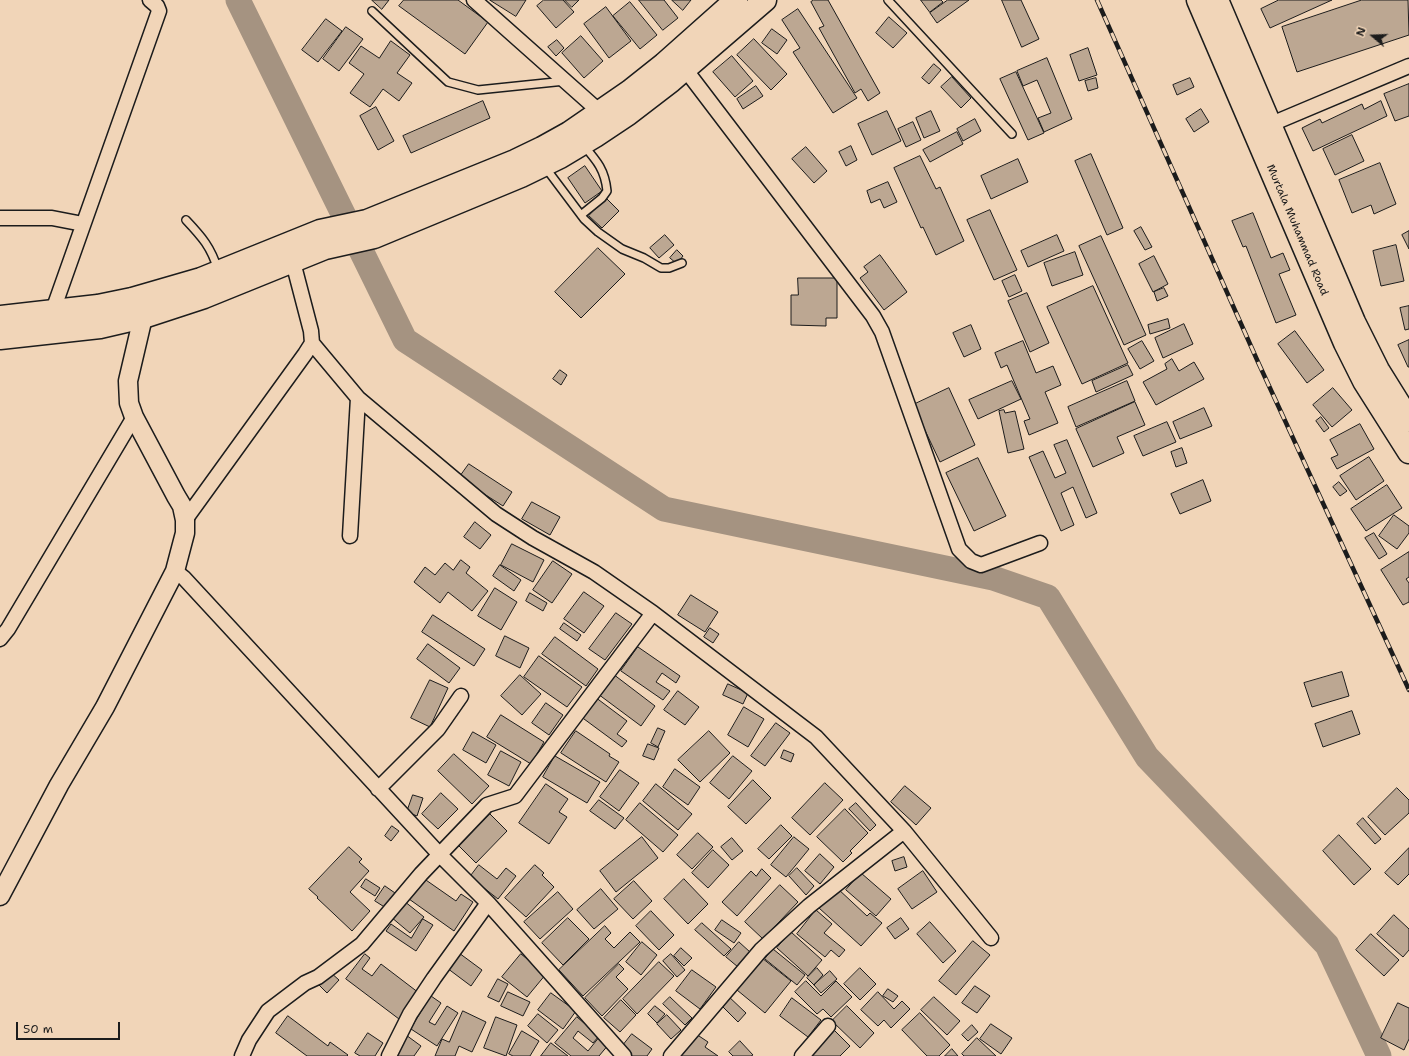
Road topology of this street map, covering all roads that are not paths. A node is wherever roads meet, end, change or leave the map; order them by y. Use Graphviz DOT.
graph roads {
  1 [pos="150,0"];
  2 [pos="474,0"];
  3 [pos="736,0"];
  4 [pos="765,0"];
  5 [pos="888,0"];
  6 [pos="1198,0"];
  7 [pos="1217,0"];
  8 [pos="372,11"];
  9 [pos="1409,66"];
  10 [pos="685,69"];
  11 [pos="565,81"];
  12 [pos="600,112"];
  13 [pos="1269,125"];
  14 [pos="1012,134"];
  15 [pos="583,144"];
  16 [pos="540,158"];
  17 [pos="581,215"];
  18 [pos="0,218"];
  19 [pos="186,220"];
  20 [pos="83,224"];
  21 [pos="322,239"];
  22 [pos="293,262"];
  23 [pos="682,263"];
  24 [pos="219,272"];
  25 [pos="152,294"];
  26 [pos="52,312"];
  27 [pos="0,317"];
  28 [pos="143,317"];
  29 [pos="0,338"];
  30 [pos="312,343"];
  31 [pos="358,398"];
  32 [pos="134,417"];
  33 [pos="1409,420"];
  34 [pos="1409,452"];
  35 [pos="185,520"];
  36 [pos="350,536"];
  37 [pos="1040,543"];
  38 [pos="175,571"];
  39 [pos="653,613"];
  40 [pos="0,639"];
  41 [pos="461,696"];
  42 [pos="378,789"];
  43 [pos="904,831"];
  44 [pos="440,856"];
  45 [pos="0,896"];
  46 [pos="488,903"];
  47 [pos="991,938"];
  48 [pos="828,1026"];
  49 [pos="242,1056"];
  50 [pos="390,1056"];
  51 [pos="624,1056"];
  52 [pos="671,1056"];
  53 [pos="802,1056"];
  1 -- 20 [label="street"];
  2 -- 11 [label="street"];
  3 -- 12 [label="main road"];
  4 -- 10 [label="main road"];
  5 -- 14 [label="lane"];
  6 -- 34 [label="main road, Murtala Muhammad Road"];
  7 -- 13 [label="main road, Murtala Muhammad Road"];
  8 -- 11 [label="lane"];
  9 -- 13 [label="street"];
  10 -- 15 [label="main road"];
  10 -- 37 [label="street"];
  11 -- 12 [label="street"];
  12 -- 16 [label="main road"];
  13 -- 33 [label="main road, Murtala Muhammad Road"];
  15 -- 16 [label="main road"];
  15 -- 17 [label="lane"];
  16 -- 17 [label="lane"];
  16 -- 21 [label="main road"];
  17 -- 23 [label="lane"];
  18 -- 20 [label="street"];
  19 -- 24 [label="lane"];
  20 -- 26 [label="street"];
  21 -- 22 [label="main road"];
  21 -- 24 [label="main road"];
  22 -- 28 [label="main road"];
  22 -- 30 [label="street"];
  24 -- 25 [label="main road"];
  25 -- 26 [label="main road"];
  25 -- 28 [label="street"];
  26 -- 27 [label="main road"];
  28 -- 29 [label="main road"];
  28 -- 32 [label="street"];
  30 -- 31 [label="street"];
  30 -- 35 [label="street"];
  31 -- 36 [label="street"];
  31 -- 39 [label="street"];
  32 -- 35 [label="street"];
  32 -- 40 [label="street"];
  35 -- 38 [label="street"];
  38 -- 42 [label="street"];
  38 -- 45 [label="street"];
  39 -- 43 [label="street"];
  39 -- 44 [label="street"];
  41 -- 42 [label="street"];
  42 -- 44 [label="street"];
  43 -- 47 [label="street"];
  43 -- 52 [label="street"];
  44 -- 46 [label="street"];
  44 -- 49 [label="street"];
  46 -- 50 [label="street"];
  46 -- 51 [label="street"];
  48 -- 53 [label="street"];
}
